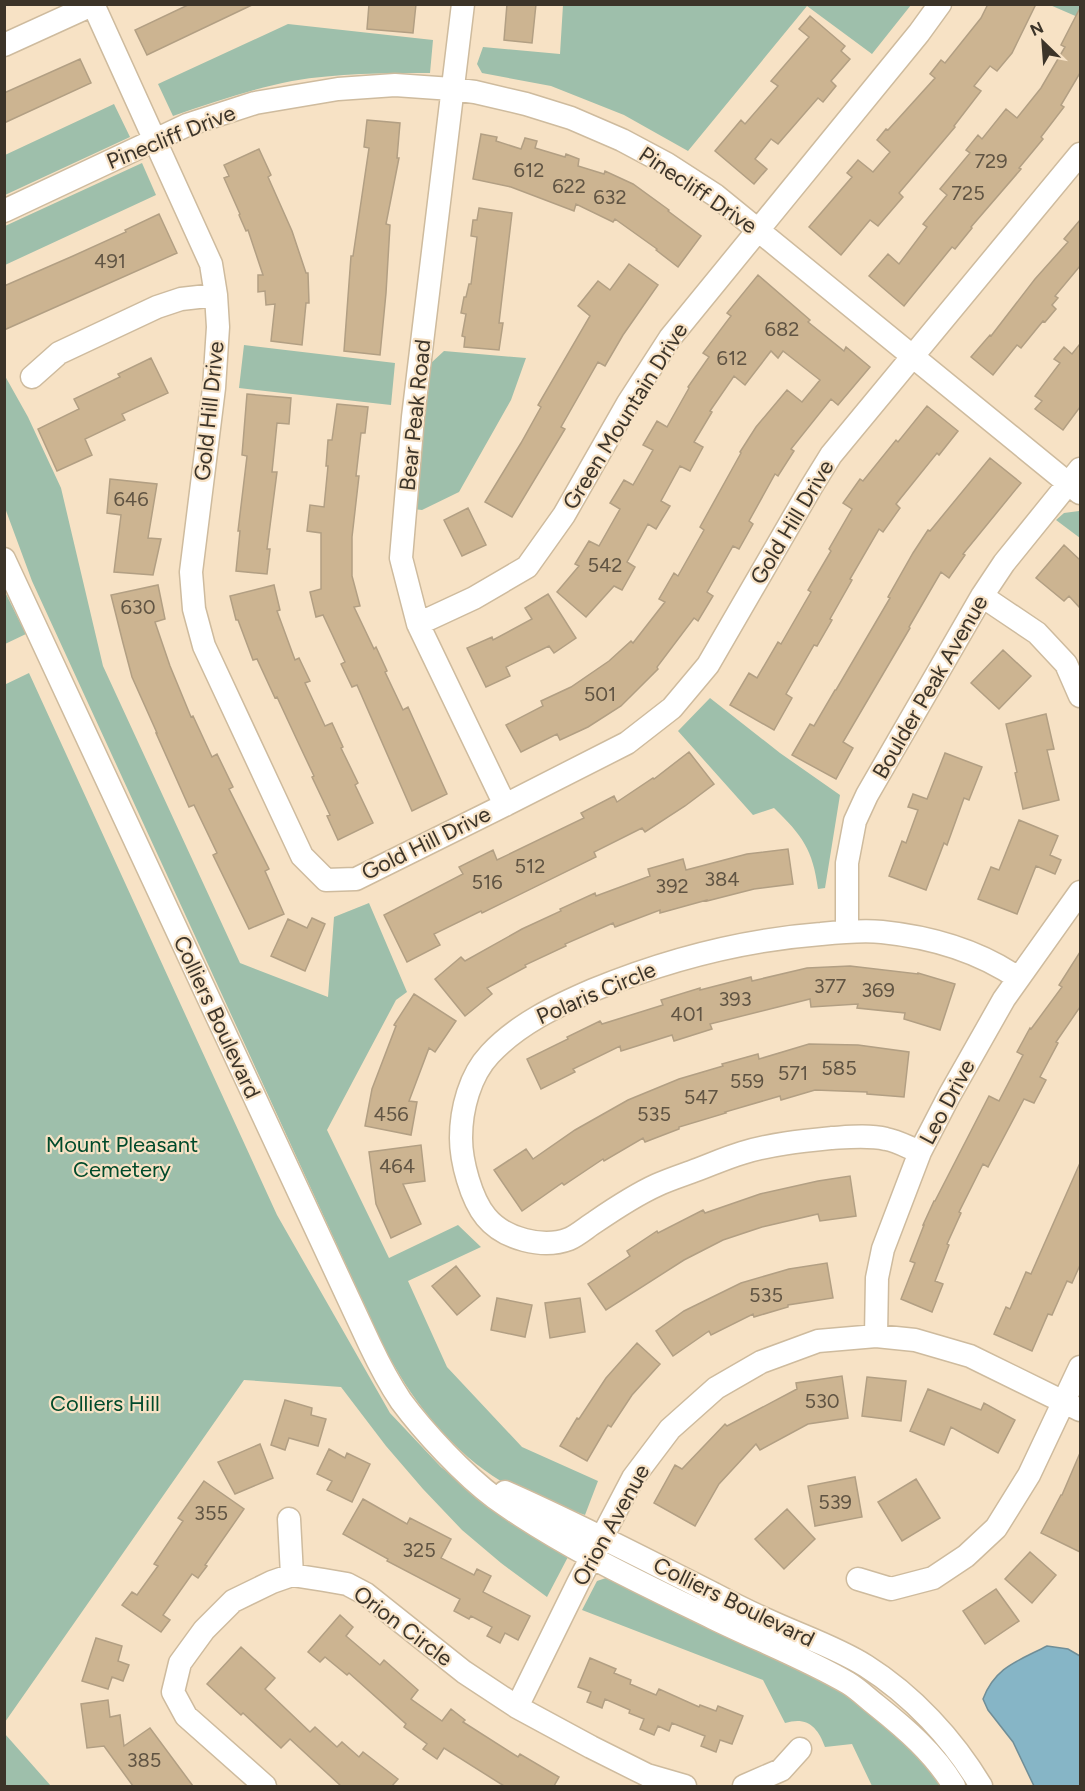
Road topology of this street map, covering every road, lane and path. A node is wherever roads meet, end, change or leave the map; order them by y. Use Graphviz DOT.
graph roads {
  1 [pos="463,4"];
  2 [pos="940,4"];
  3 [pos="93,5"];
  4 [pos="4,45"];
  5 [pos="452,89"];
  6 [pos="155,140"];
  7 [pos="1080,154"];
  8 [pos="4,211"];
  9 [pos="758,230"];
  10 [pos="216,294"];
  11 [pos="912,357"];
  12 [pos="32,377"];
  13 [pos="1077,482"];
  14 [pos="4,559"];
  15 [pos="982,596"];
  16 [pos="418,624"];
  17 [pos="1080,696"];
  18 [pos="505,805"];
  19 [pos="1080,892"];
  20 [pos="847,932"];
  21 [pos="1018,978"];
  22 [pos="920,1152"];
  23 [pos="876,1336"];
  24 [pos="1080,1367"];
  25 [pos="1072,1406"];
  26 [pos="289,1519"];
  27 [pos="597,1547"];
  28 [pos="292,1575"];
  29 [pos="858,1579"];
  30 [pos="517,1707"];
  31 [pos="800,1749"];
  32 [pos="265,1786"];
  33 [pos="685,1786"];
  34 [pos="744,1786"];
  35 [pos="954,1786"];
  36 [pos="981,1786"];
  1 -- 5 [label="street, Bear Peak Road"];
  2 -- 9 [label="street, Green Mountain Drive"];
  3 -- 4 [label="street"];
  3 -- 6 [label="street, Gold Hill Drive"];
  5 -- 6 [label="street, Pinecliff Drive"];
  5 -- 9 [label="street, Pinecliff Drive"];
  5 -- 16 [label="street, Bear Peak Road"];
  6 -- 8 [label="street, Pinecliff Drive"];
  6 -- 10 [label="street, Gold Hill Drive"];
  7 -- 11 [label="street, Gold Hill Drive"];
  9 -- 11 [label="street, Pinecliff Drive"];
  9 -- 16 [label="street, Green Mountain Drive"];
  10 -- 12 [label="street"];
  10 -- 18 [label="street, Gold Hill Drive"];
  11 -- 13 [label="street, Pinecliff Drive"];
  11 -- 18 [label="street, Gold Hill Drive"];
  13 -- 15 [label="street, Boulder Peak Avenue"];
  14 -- 27 [label="street, Colliers Boulevard"];
  15 -- 17 [label="street"];
  15 -- 20 [label="street, Boulder Peak Avenue"];
  16 -- 18 [label="street, Bear Peak Road"];
  19 -- 21 [label="street, Leo Drive"];
  20 -- 21 [label="street, Polaris Circle"];
  20 -- 22 [label="street, Polaris Circle"];
  21 -- 22 [label="street, Leo Drive"];
  22 -- 23 [label="street, Leo Drive"];
  23 -- 25 [label="street, Orion Avenue"];
  23 -- 27 [label="street, Orion Avenue"];
  24 -- 25 [label="street"];
  25 -- 29 [label="street"];
  26 -- 28 [label="street"];
  27 -- 30 [label="street, Orion Avenue"];
  27 -- 35 [label="street, Colliers Boulevard"];
  27 -- 36 [label="street, Colliers Boulevard"];
  28 -- 30 [label="street, Orion Circle"];
  28 -- 32 [label="street"];
  30 -- 33 [label="street, Orion Circle"];
  31 -- 34 [label="street"];
}
